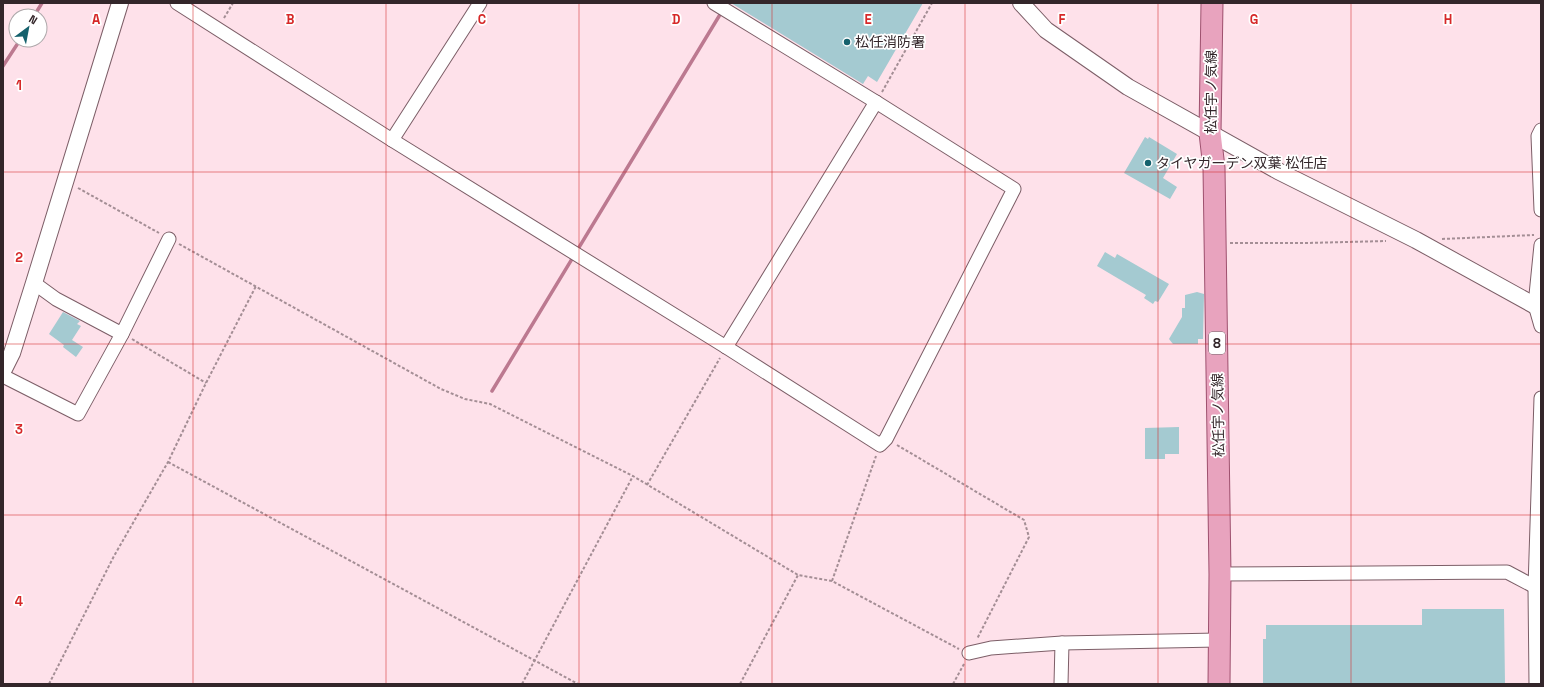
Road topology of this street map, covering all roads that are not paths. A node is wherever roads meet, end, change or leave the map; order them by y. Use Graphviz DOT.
graph roads {
  1 [pos="120,3"];
  2 [pos="178,3"];
  3 [pos="480,3"];
  4 [pos="1021,3"];
  5 [pos="1212,3"];
  6 [pos="720,7"];
  7 [pos="876,102"];
  8 [pos="1541,130"];
  9 [pos="1210,133"];
  10 [pos="392,140"];
  11 [pos="1541,210"];
  12 [pos="169,239"];
  13 [pos="1541,245"];
  14 [pos="34,283"];
  15 [pos="1538,307"];
  16 [pos="1541,326"];
  17 [pos="122,334"];
  18 [pos="726,346"];
  19 [pos="3,371"];
  20 [pos="3,376"];
  21 [pos="1541,398"];
  22 [pos="1220,574"];
  23 [pos="1538,589"];
  24 [pos="1218,640"];
  25 [pos="1062,643"];
  26 [pos="969,653"];
  27 [pos="1062,684"];
  28 [pos="1219,684"];
  29 [pos="1536,684"];
  1 -- 14 [label="street"];
  2 -- 10 [label="street"];
  3 -- 10 [label="street"];
  4 -- 9 [label="street"];
  5 -- 9 [label="main road, 松任宇ノ気線 / 8"];
  6 -- 7 [label="street"];
  7 -- 18 [label="street"];
  7 -- 18 [label="street"];
  8 -- 11 [label="street"];
  9 -- 15 [label="street"];
  9 -- 22 [label="main road, 松任宇ノ気線 / 8"];
  10 -- 18 [label="street"];
  12 -- 17 [label="street"];
  13 -- 15 [label="street"];
  14 -- 17 [label="street"];
  14 -- 19 [label="street"];
  15 -- 16 [label="street"];
  17 -- 20 [label="street"];
  21 -- 23 [label="street"];
  22 -- 23 [label="street"];
  22 -- 24 [label="main road, 松任宇ノ気線 / 8"];
  23 -- 29 [label="street"];
  24 -- 25 [label="street"];
  24 -- 28 [label="main road, 松任宇ノ気線 / 8"];
  25 -- 26 [label="street"];
  25 -- 27 [label="street"];
}
